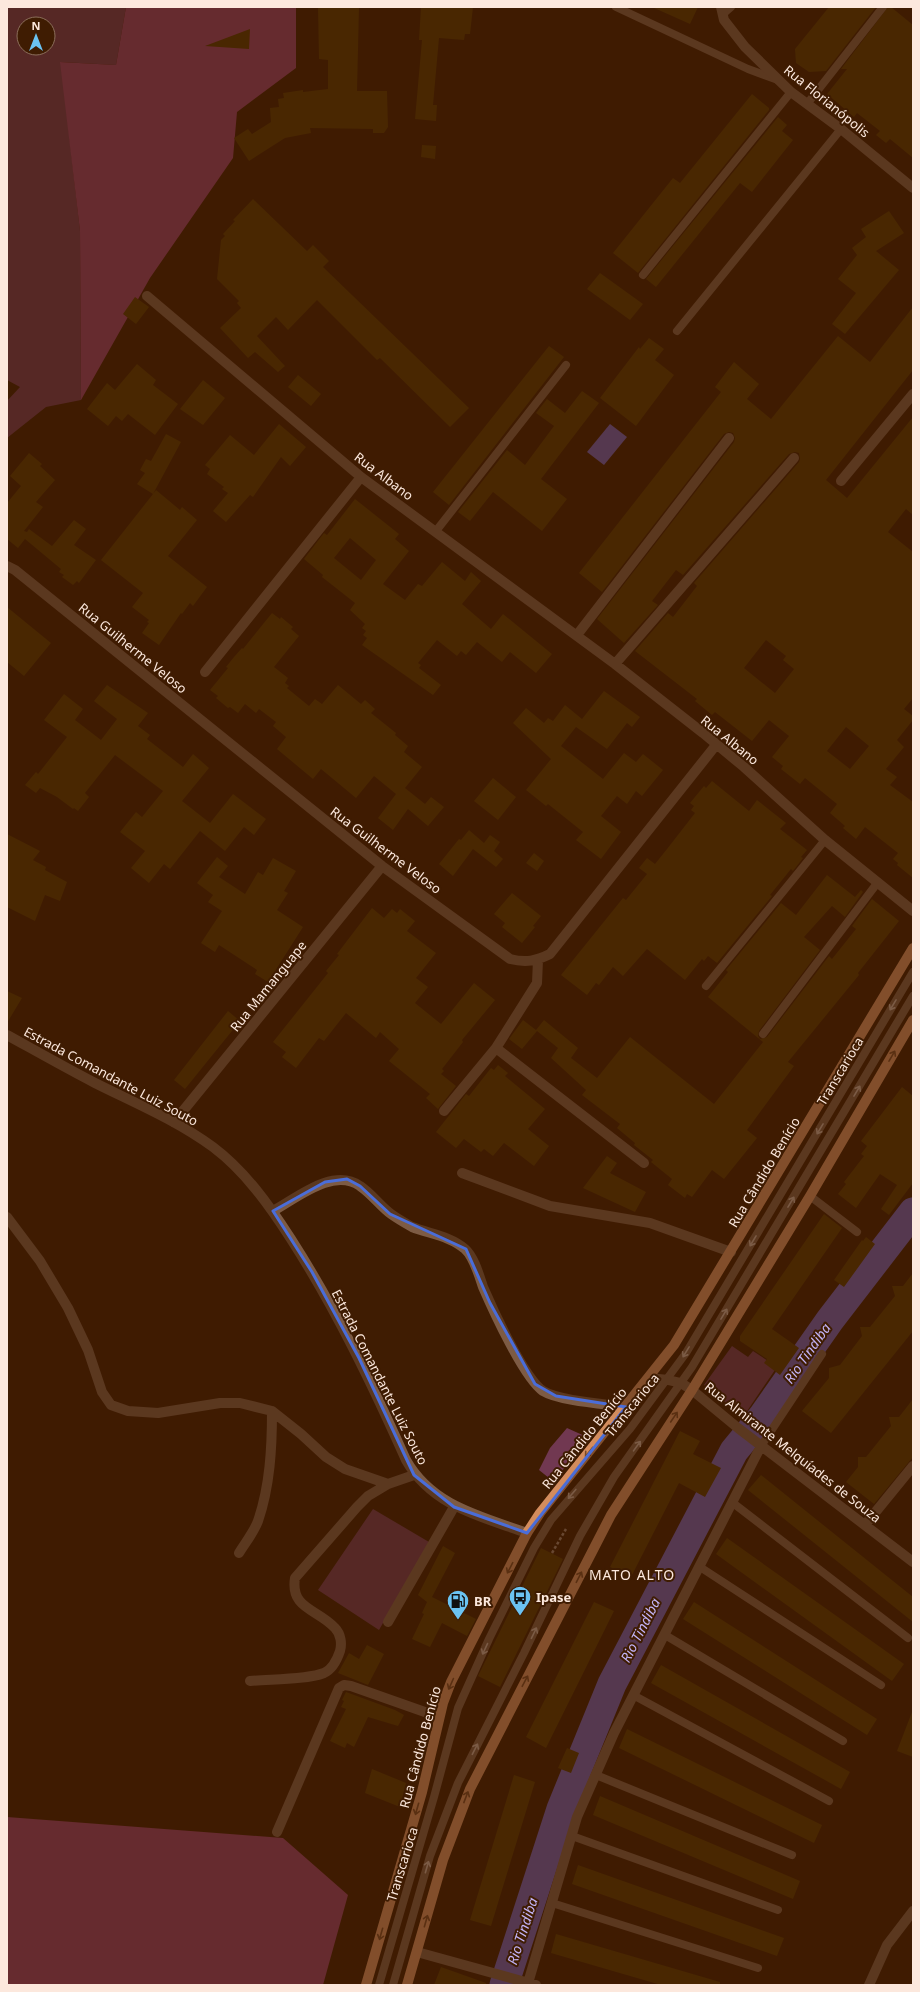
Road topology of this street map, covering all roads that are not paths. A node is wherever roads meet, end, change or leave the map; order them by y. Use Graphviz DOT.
graph roads {
  1 [pos="616,7"];
  2 [pos="883,7"];
  3 [pos="725,9"];
  4 [pos="780,81"];
  5 [pos="791,92"];
  6 [pos="807,104"];
  7 [pos="841,129"];
  8 [pos="913,188"];
  9 [pos="643,275"];
  10 [pos="147,296"];
  11 [pos="677,331"];
  12 [pos="566,365"];
  13 [pos="913,394"];
  14 [pos="729,438"];
  15 [pos="794,458"];
  16 [pos="361,476"];
  17 [pos="841,481"];
  18 [pos="436,531"];
  19 [pos="7,566"];
  20 [pos="577,635"];
  21 [pos="615,664"];
  22 [pos="204,672"];
  23 [pos="716,745"];
  24 [pos="825,840"];
  25 [pos="382,866"];
  26 [pos="878,882"];
  27 [pos="913,911"];
  28 [pos="913,948"];
  29 [pos="538,960"];
  30 [pos="913,972"];
  31 [pos="706,986"];
  32 [pos="913,996"];
  33 [pos="913,1020"];
  34 [pos="763,1034"];
  35 [pos="7,1035"];
  36 [pos="496,1048"];
  37 [pos="444,1111"];
  38 [pos="174,1122"];
  39 [pos="644,1163"];
  40 [pos="462,1173"];
  41 [pos="810,1196"];
  42 [pos="273,1211"];
  43 [pos="7,1217"];
  44 [pos="857,1232"];
  45 [pos="731,1252"];
  46 [pos="822,1354"];
  47 [pos="650,1378"];
  48 [pos="668,1380"];
  49 [pos="681,1383"];
  50 [pos="692,1390"];
  51 [pos="626,1408"];
  52 [pos="272,1412"];
  53 [pos="761,1446"];
  54 [pos="913,1466"];
  55 [pos="414,1475"];
  56 [pos="388,1484"];
  57 [pos="733,1502"];
  58 [pos="454,1507"];
  59 [pos="865,1525"];
  60 [pos="527,1533"];
  61 [pos="239,1553"];
  62 [pos="913,1562"];
  63 [pos="700,1567"];
  64 [pos="388,1622"];
  65 [pos="664,1635"];
  66 [pos="908,1638"];
  67 [pos="250,1681"];
  68 [pos="881,1685"];
  69 [pos="633,1695"];
  70 [pos="439,1717"];
  71 [pos="843,1741"];
  72 [pos="596,1775"];
  73 [pos="828,1801"];
  74 [pos="277,1832"];
  75 [pos="572,1836"];
  76 [pos="792,1855"];
  77 [pos="552,1903"];
  78 [pos="778,1910"];
  79 [pos="913,1911"];
  80 [pos="417,1952"];
  81 [pos="758,1968"];
  82 [pos="530,1984"];
  83 [pos="366,1985"];
  84 [pos="379,1985"];
  85 [pos="393,1985"];
  86 [pos="407,1985"];
  87 [pos="869,1985"];
  1 -- 4 [label="lane"];
  2 -- 6 [label="lane"];
  3 -- 4 [label="street, Rua Florianópolis"];
  4 -- 5 [label="street, Rua Florianópolis"];
  5 -- 6 [label="street, Rua Florianópolis"];
  5 -- 9 [label="lane"];
  6 -- 7 [label="street, Rua Florianópolis"];
  7 -- 8 [label="street, Rua Florianópolis"];
  7 -- 11 [label="lane"];
  10 -- 16 [label="street, Rua Albano"];
  12 -- 18 [label="lane"];
  13 -- 17 [label="street"];
  14 -- 20 [label="street"];
  15 -- 21 [label="street"];
  16 -- 18 [label="street, Rua Albano"];
  16 -- 22 [label="street"];
  18 -- 20 [label="street, Rua Albano"];
  19 -- 25 [label="street, Rua Guilherme Veloso"];
  20 -- 21 [label="street, Rua Albano"];
  21 -- 23 [label="street, Rua Albano"];
  23 -- 24 [label="street, Rua Albano"];
  23 -- 29 [label="street"];
  24 -- 26 [label="street, Rua Albano"];
  24 -- 31 [label="lane"];
  25 -- 29 [label="street, Rua Guilherme Veloso"];
  25 -- 38 [label="street, Rua Mamanguape"];
  26 -- 27 [label="street, Rua Albano"];
  26 -- 34 [label="lane"];
  28 -- 45 [label="main road, Rua Cândido Benício"];
  29 -- 36 [label="street"];
  30 -- 48 [label="lane, Transcarioca, one-way"];
  49 -- 32 [label="lane, Transcarioca, one-way"];
  41 -- 33 [label="main road, one-way"];
  35 -- 38 [label="street, Estrada Comandante Luiz Souto"];
  36 -- 37 [label="street"];
  36 -- 39 [label="street"];
  38 -- 42 [label="street, Estrada Comandante Luiz Souto"];
  40 -- 45 [label="street"];
  41 -- 44 [label="lane"];
  41 -- 50 [label="main road"];
  42 -- 51 [label="street"];
  42 -- 55 [label="street, Estrada Comandante Luiz Souto"];
  43 -- 52 [label="street"];
  45 -- 47 [label="main road, Rua Cândido Benício"];
  46 -- 53 [label="lane"];
  47 -- 48 [label="street, Rua Almirante Melquíades de Souza"];
  47 -- 51 [label="main road, Rua Cândido Benício"];
  48 -- 49 [label="street, Rua Almirante Melquíades de Souza"];
  48 -- 84 [label="lane, Transcarioca, one-way"];
  49 -- 50 [label="street, Rua Almirante Melquíades de Souza"];
  85 -- 49 [label="lane, Transcarioca, one-way"];
  50 -- 53 [label="street, Rua Almirante Melquíades de Souza"];
  80 -- 50 [label="main road, one-way"];
  51 -- 60 [label="main road, Rua Cândido Benício, one-way"];
  52 -- 56 [label="street"];
  52 -- 61 [label="street"];
  53 -- 57 [label="street"];
  53 -- 59 [label="street, Rua Almirante Melquíades de Souza"];
  54 -- 59 [label="street"];
  55 -- 56 [label="street"];
  55 -- 58 [label="street, Estrada Comandante Luiz Souto"];
  56 -- 67 [label="street"];
  57 -- 63 [label="street"];
  57 -- 66 [label="lane"];
  58 -- 60 [label="street, Estrada Comandante Luiz Souto"];
  58 -- 64 [label="street"];
  59 -- 62 [label="street, Rua Almirante Melquíades de Souza"];
  60 -- 70 [label="main road, Rua Cândido Benício, one-way"];
  63 -- 65 [label="street"];
  63 -- 68 [label="lane"];
  65 -- 69 [label="street"];
  65 -- 71 [label="lane"];
  69 -- 72 [label="street"];
  69 -- 73 [label="lane"];
  70 -- 74 [label="street"];
  70 -- 83 [label="main road, Rua Cândido Benício, one-way"];
  72 -- 75 [label="street"];
  72 -- 76 [label="lane"];
  75 -- 77 [label="street"];
  75 -- 78 [label="lane"];
  77 -- 81 [label="lane"];
  77 -- 82 [label="street"];
  79 -- 87 [label="street"];
  80 -- 82 [label="street"];
  80 -- 86 [label="main road"];
}
